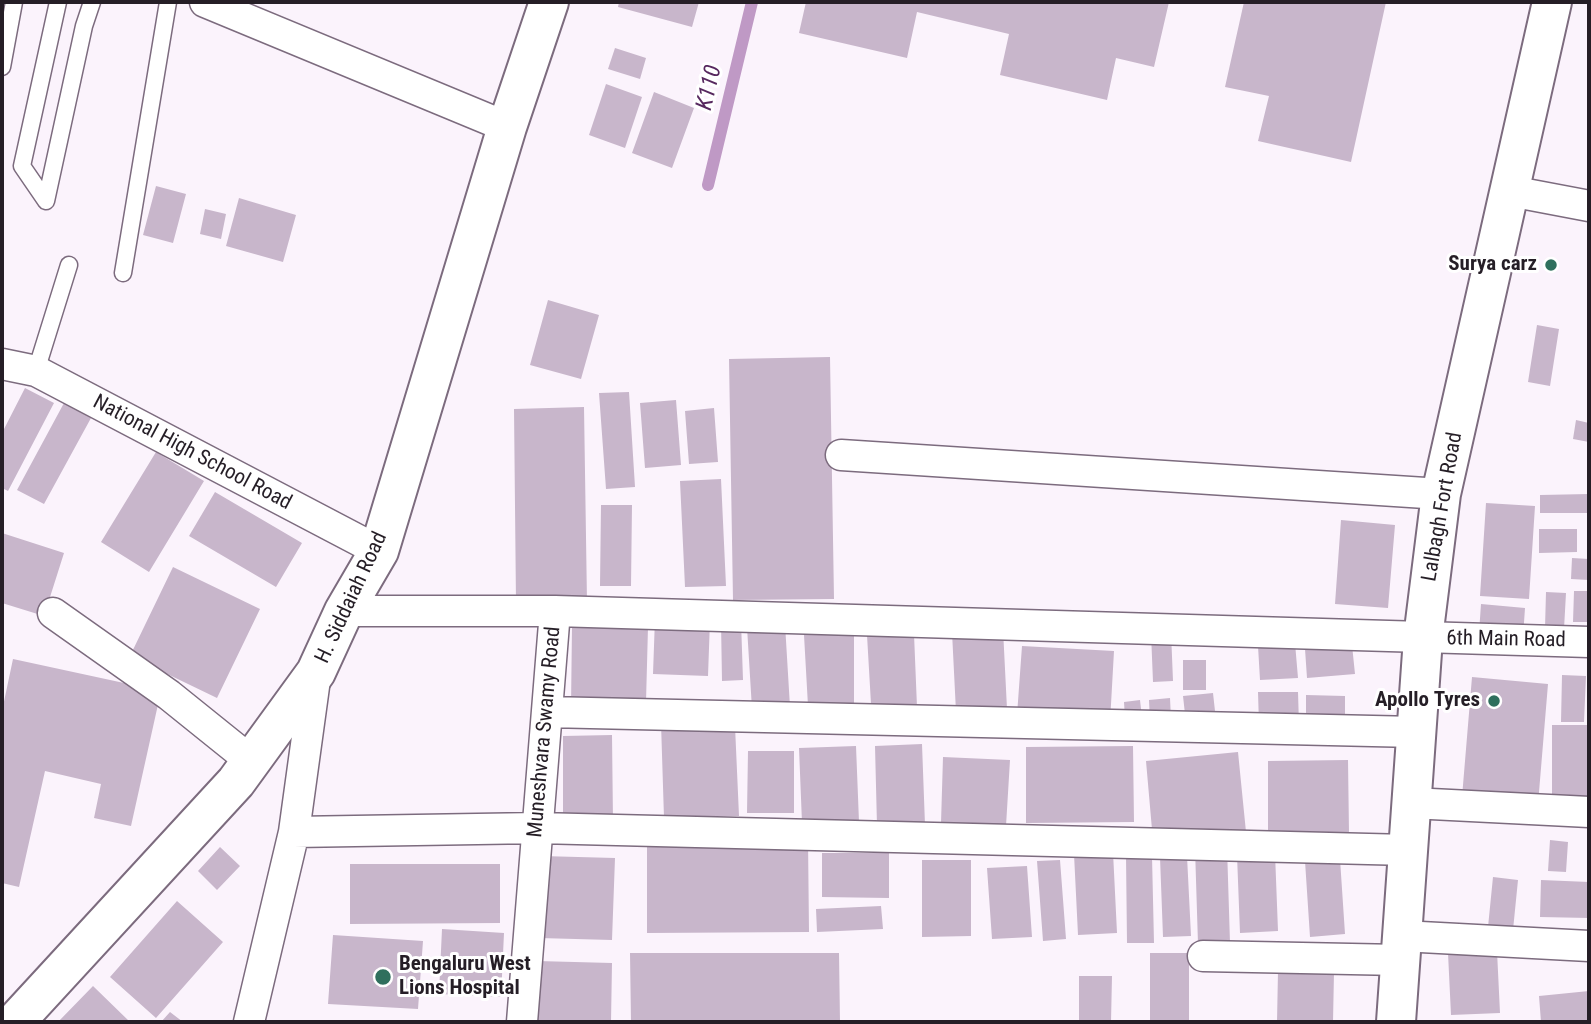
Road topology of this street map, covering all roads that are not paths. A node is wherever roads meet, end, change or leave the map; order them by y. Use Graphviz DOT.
graph roads {
  1 [pos="13,2"];
  2 [pos="58,2"];
  3 [pos="92,2"];
  4 [pos="168,2"];
  5 [pos="205,2"];
  6 [pos="549,2"];
  7 [pos="1552,2"];
  8 [pos="2,67"];
  9 [pos="507,127"];
  10 [pos="1510,191"];
  11 [pos="1589,206"];
  12 [pos="69,265"];
  13 [pos="123,273"];
  14 [pos="2,364"];
  15 [pos="36,371"];
  16 [pos="841,455"];
  17 [pos="1441,494"];
  18 [pos="379,551"];
  19 [pos="344,611"];
  20 [pos="555,611"];
  21 [pos="54,613"];
  22 [pos="1423,638"];
  23 [pos="1589,642"];
  24 [pos="316,672"];
  25 [pos="547,712"];
  26 [pos="1416,732"];
  27 [pos="251,761"];
  28 [pos="1411,803"];
  29 [pos="1589,812"];
  30 [pos="538,828"];
  31 [pos="294,832"];
  32 [pos="1408,850"];
  33 [pos="1589,946"];
  34 [pos="1401,948"];
  35 [pos="1203,956"];
  36 [pos="15,1022"];
  37 [pos="249,1022"];
  38 [pos="522,1022"];
  39 [pos="1396,1022"];
  1 -- 8 [label="lane"];
  2 -- 3 [label="lane"];
  4 -- 13 [label="lane"];
  5 -- 9 [label="street"];
  6 -- 9 [label="main road, H. Siddaiah Road"];
  7 -- 10 [label="main road, Lalbagh Fort Road"];
  9 -- 18 [label="main road, H. Siddaiah Road"];
  10 -- 11 [label="street"];
  10 -- 17 [label="main road, Lalbagh Fort Road"];
  12 -- 15 [label="lane"];
  14 -- 15 [label="street, National High School Road"];
  15 -- 18 [label="street, National High School Road"];
  16 -- 17 [label="street"];
  17 -- 22 [label="main road, Lalbagh Fort Road"];
  18 -- 19 [label="main road, H. Siddaiah Road"];
  19 -- 20 [label="street, Muneshvara Swamy Road"];
  19 -- 24 [label="main road, H. Siddaiah Road"];
  20 -- 22 [label="street, 6th Main Road"];
  20 -- 25 [label="street, Muneshvara Swamy Road"];
  21 -- 27 [label="street"];
  22 -- 23 [label="street, 6th Main Road"];
  22 -- 26 [label="main road, Lalbagh Fort Road"];
  24 -- 27 [label="main road, H. Siddaiah Road"];
  24 -- 31 [label="street"];
  25 -- 26 [label="street"];
  25 -- 30 [label="street, Muneshvara Swamy Road"];
  26 -- 28 [label="main road, Lalbagh Fort Road"];
  27 -- 36 [label="main road, H. Siddaiah Road"];
  28 -- 29 [label="street"];
  28 -- 32 [label="main road, Lalbagh Fort Road"];
  30 -- 31 [label="street"];
  30 -- 32 [label="street"];
  30 -- 38 [label="street, Muneshvara Swamy Road"];
  31 -- 37 [label="street"];
  32 -- 34 [label="main road, Lalbagh Fort Road"];
  33 -- 34 [label="street"];
  34 -- 35 [label="street"];
  34 -- 39 [label="main road, Lalbagh Fort Road"];
}
